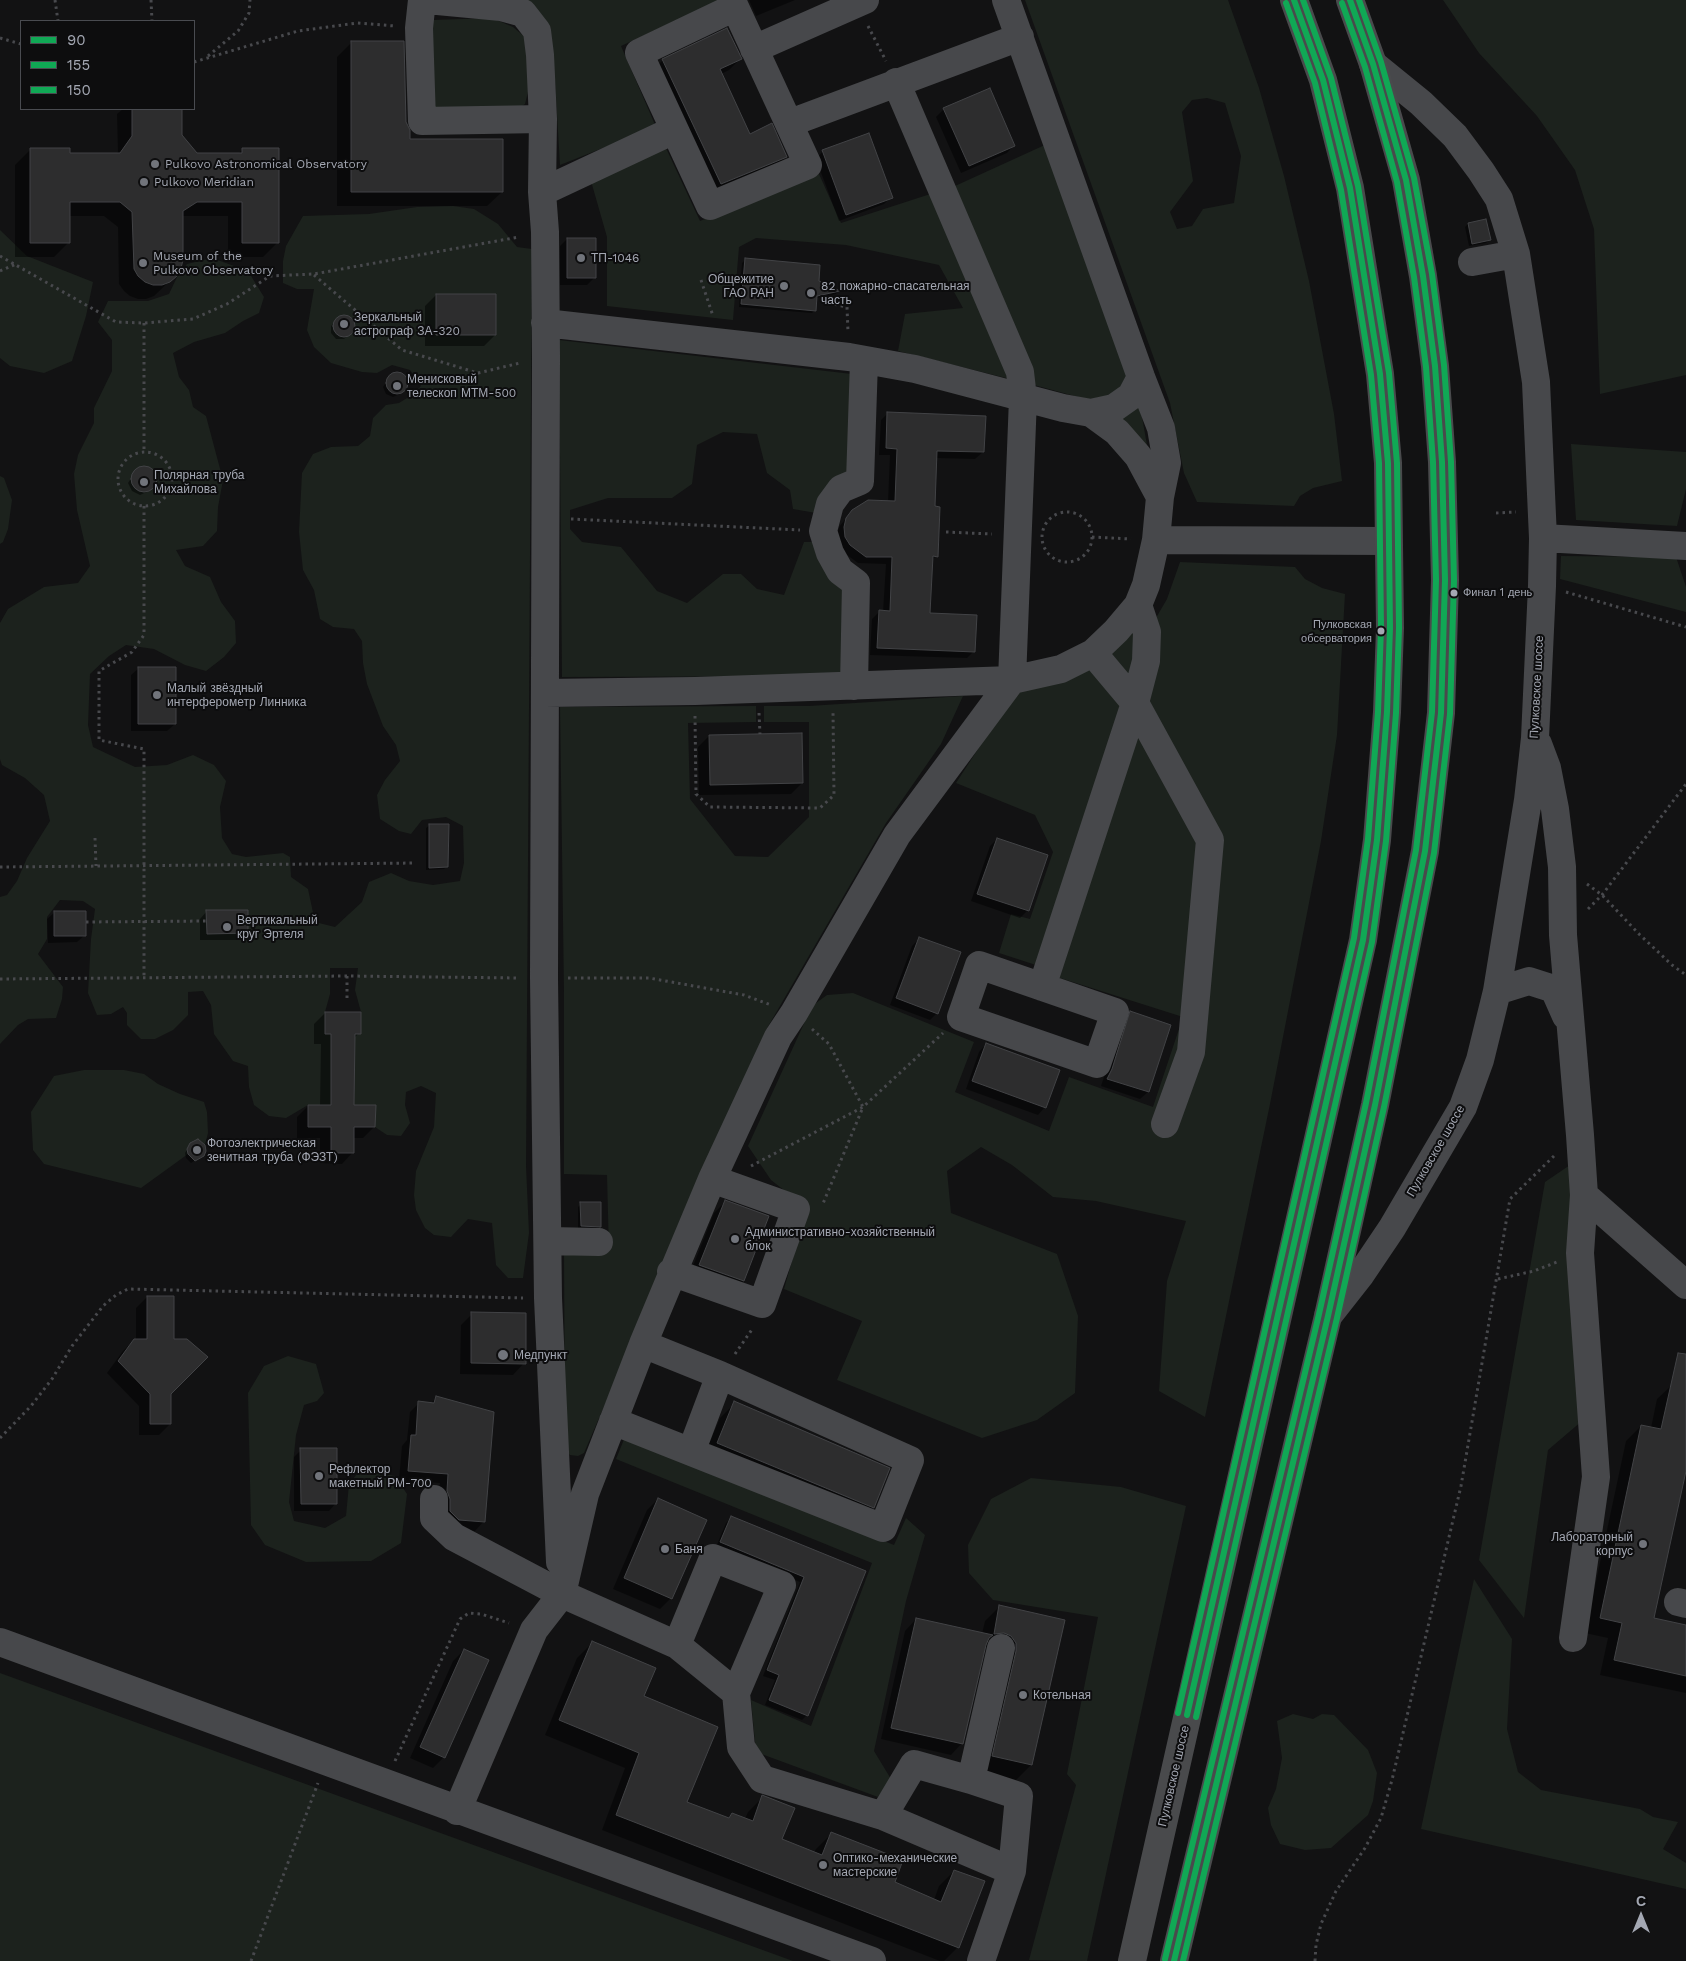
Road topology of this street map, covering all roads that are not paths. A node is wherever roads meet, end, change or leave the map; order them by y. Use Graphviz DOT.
graph roads {
  1 [pos="422,0"];
  2 [pos="427,0"];
  3 [pos="1006,0"];
  4 [pos="1294,0"];
  5 [pos="1350,0"];
  6 [pos="859,1"];
  7 [pos="1020,37"];
  8 [pos="754,49"];
  9 [pos="1374,64"];
  10 [pos="896,82"];
  11 [pos="543,119"];
  12 [pos="790,123"];
  13 [pos="674,130"];
  14 [pos="542,192"];
  15 [pos="1516,254"];
  16 [pos="1472,262"];
  17 [pos="545,323"];
  18 [pos="857,359"];
  19 [pos="1141,378"];
  20 [pos="1023,398"];
  21 [pos="1090,413"];
  22 [pos="1160,497"];
  23 [pos="1544,538"];
  24 [pos="1156,540"];
  25 [pos="1388,541"];
  26 [pos="1686,546"];
  27 [pos="1138,604"];
  28 [pos="1093,653"];
  29 [pos="1012,680"];
  30 [pos="844,687"];
  31 [pos="546,692"];
  32 [pos="1134,703"];
  33 [pos="1535,738"];
  34 [pos="1042,987"];
  35 [pos="1496,991"];
  36 [pos="1570,1024"];
  37 [pos="1165,1124"];
  38 [pos="716,1180"];
  39 [pos="1584,1195"];
  40 [pos="549,1241"];
  41 [pos="599,1242"];
  42 [pos="671,1272"];
  43 [pos="1686,1285"];
  44 [pos="1328,1316"];
  45 [pos="643,1344"];
  46 [pos="720,1375"];
  47 [pos="613,1420"];
  48 [pos="690,1452"];
  49 [pos="556,1487"];
  50 [pos="585,1494"];
  51 [pos="434,1499"];
  52 [pos="562,1594"];
  53 [pos="1573,1638"];
  54 [pos="0,1642"];
  55 [pos="677,1645"];
  56 [pos="1001,1648"];
  57 [pos="736,1693"];
  58 [pos="971,1780"];
  59 [pos="457,1811"];
  60 [pos="883,1816"];
  61 [pos="1012,1871"];
  62 [pos="1176,1958"];
  63 [pos="872,1961"];
  64 [pos="981,1961"];
  65 [pos="1132,1961"];
  1 -- 11 [label="street"];
  2 -- 11 [label="street"];
  3 -- 7 [label="street"];
  4 -- 25 [label="highway, Пулковское шоссе"];
  5 -- 9 [label="highway, Пулковское шоссе"];
  6 -- 8 [label="street"];
  7 -- 10 [label="street"];
  7 -- 19 [label="street"];
  8 -- 12 [label="street"];
  8 -- 13 [label="street"];
  9 -- 15 [label="street, Пулковское шоссе"];
  9 -- 44 [label="highway, Пулковское шоссе"];
  10 -- 12 [label="street"];
  10 -- 20 [label="street"];
  11 -- 14 [label="street"];
  12 -- 13 [label="street"];
  13 -- 14 [label="street"];
  14 -- 17 [label="street"];
  15 -- 16 [label="street"];
  15 -- 23 [label="street, Пулковское шоссе"];
  17 -- 18 [label="street"];
  17 -- 31 [label="street"];
  18 -- 20 [label="street"];
  18 -- 30 [label="street"];
  19 -- 21 [label="street"];
  19 -- 22 [label="street"];
  20 -- 21 [label="street"];
  20 -- 29 [label="street"];
  21 -- 22 [label="street"];
  22 -- 24 [label="street"];
  23 -- 26 [label="street"];
  23 -- 33 [label="street, Пулковское шоссе"];
  24 -- 25 [label="street"];
  24 -- 27 [label="street"];
  25 -- 65 [label="highway, Пулковское шоссе"];
  27 -- 28 [label="street"];
  27 -- 32 [label="street"];
  28 -- 29 [label="street"];
  28 -- 32 [label="street"];
  29 -- 30 [label="street"];
  29 -- 38 [label="street"];
  30 -- 31 [label="street"];
  31 -- 40 [label="street"];
  32 -- 34 [label="street"];
  32 -- 37 [label="street"];
  33 -- 35 [label="street, Пулковское шоссе"];
  33 -- 36 [label="street"];
  34 -- 34 [label="street"];
  35 -- 36 [label="street"];
  35 -- 44 [label="street, Пулковское шоссе"];
  36 -- 39 [label="street"];
  38 -- 42 [label="street"];
  38 -- 42 [label="street"];
  39 -- 43 [label="street"];
  39 -- 53 [label="street"];
  40 -- 41 [label="street"];
  40 -- 49 [label="street"];
  42 -- 45 [label="street"];
  44 -- 62 [label="highway, Пулковское шоссе"];
  45 -- 46 [label="street"];
  45 -- 47 [label="street"];
  46 -- 48 [label="street"];
  46 -- 48 [label="street"];
  47 -- 48 [label="street"];
  47 -- 50 [label="street"];
  49 -- 50 [label="street"];
  49 -- 52 [label="street"];
  50 -- 52 [label="street"];
  51 -- 52 [label="street"];
  52 -- 55 [label="street"];
  52 -- 59 [label="street"];
  54 -- 59 [label="street"];
  55 -- 57 [label="street"];
  55 -- 57 [label="street"];
  56 -- 58 [label="street"];
  57 -- 60 [label="street"];
  58 -- 60 [label="street"];
  58 -- 61 [label="street"];
  59 -- 63 [label="street"];
  60 -- 61 [label="street"];
  61 -- 64 [label="street"];
}
